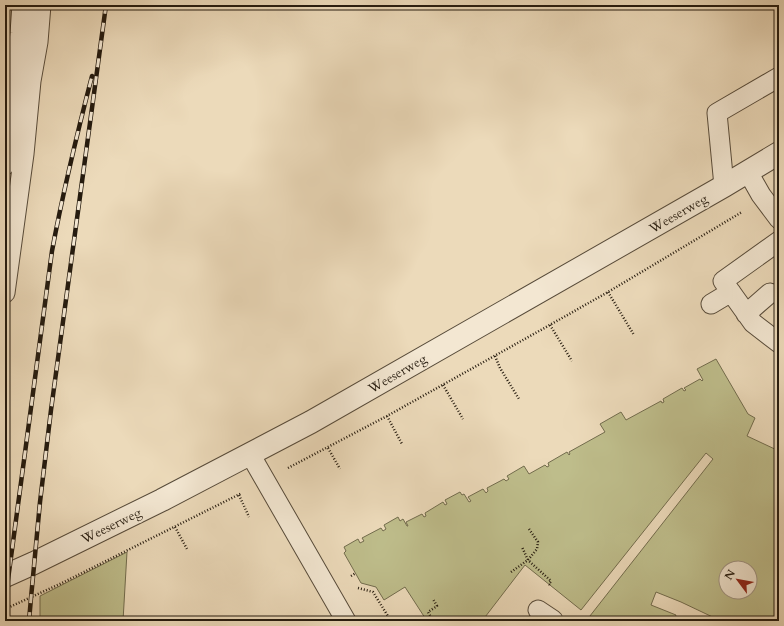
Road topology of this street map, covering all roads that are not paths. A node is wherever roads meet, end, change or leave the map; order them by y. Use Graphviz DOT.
graph roads {
  1 [pos="22,5"];
  2 [pos="41,5"];
  3 [pos="779,77"];
  4 [pos="5,79"];
  5 [pos="12,99"];
  6 [pos="779,153"];
  7 [pos="5,164"];
  8 [pos="748,172"];
  9 [pos="724,186"];
  10 [pos="779,219"];
  11 [pos="779,241"];
  12 [pos="731,292"];
  13 [pos="5,293"];
  14 [pos="770,293"];
  15 [pos="711,304"];
  16 [pos="746,314"];
  17 [pos="779,343"];
  18 [pos="250,454"];
  19 [pos="5,576"];
  20 [pos="346,621"];
  1 -- 5 [label="lane"];
  2 -- 13 [label="lane"];
  3 -- 9 [label="lane"];
  4 -- 5 [label="lane"];
  5 -- 7 [label="lane"];
  6 -- 8 [label="street, Weeserweg"];
  8 -- 9 [label="street, Weeserweg"];
  8 -- 10 [label="lane"];
  9 -- 18 [label="street, Weeserweg"];
  11 -- 12 [label="lane"];
  12 -- 15 [label="lane"];
  12 -- 16 [label="lane"];
  14 -- 16 [label="lane"];
  16 -- 17 [label="lane"];
  18 -- 19 [label="street, Weeserweg"];
  18 -- 20 [label="lane"];
}
